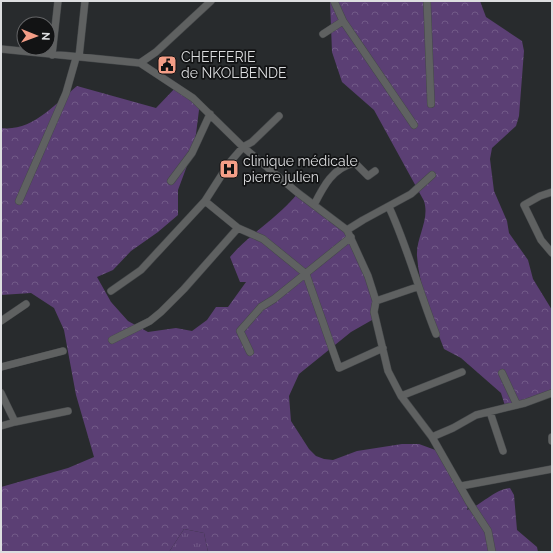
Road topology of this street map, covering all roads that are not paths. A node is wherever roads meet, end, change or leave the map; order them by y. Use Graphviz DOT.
graph roads {
  1 [pos="58,1"];
  2 [pos="85,1"];
  3 [pos="211,1"];
  4 [pos="334,1"];
  5 [pos="428,1"];
  6 [pos="56,19"];
  7 [pos="343,21"];
  8 [pos="323,34"];
  9 [pos="1,49"];
  10 [pos="16,51"];
  11 [pos="56,55"];
  12 [pos="77,58"];
  13 [pos="140,63"];
  14 [pos="431,104"];
  15 [pos="210,114"];
  16 [pos="279,116"];
  17 [pos="414,125"];
  18 [pos="243,147"];
  19 [pos="375,171"];
  20 [pos="432,175"];
  21 [pos="171,182"];
  22 [pos="552,192"];
  23 [pos="19,201"];
  24 [pos="204,201"];
  25 [pos="314,206"];
  26 [pos="389,207"];
  27 [pos="238,228"];
  28 [pos="349,234"];
  29 [pos="552,253"];
  30 [pos="306,274"];
  31 [pos="417,287"];
  32 [pos="111,291"];
  33 [pos="376,301"];
  34 [pos="26,304"];
  35 [pos="1,321"];
  36 [pos="436,334"];
  37 [pos="112,340"];
  38 [pos="383,348"];
  39 [pos="63,351"];
  40 [pos="250,352"];
  41 [pos="1,367"];
  42 [pos="462,372"];
  43 [pos="502,373"];
  44 [pos="1,393"];
  45 [pos="552,393"];
  46 [pos="401,396"];
  47 [pos="517,406"];
  48 [pos="68,411"];
  49 [pos="490,412"];
  50 [pos="15,422"];
  51 [pos="1,426"];
  52 [pos="432,437"];
  53 [pos="552,437"];
  54 [pos="552,441"];
  55 [pos="503,451"];
  56 [pos="552,469"];
  57 [pos="461,486"];
  58 [pos="492,552"];
  1 -- 6 [label="street"];
  2 -- 12 [label="street"];
  3 -- 13 [label="street"];
  4 -- 7 [label="street"];
  5 -- 14 [label="street"];
  7 -- 8 [label="street"];
  7 -- 17 [label="street"];
  9 -- 10 [label="street"];
  11 -- 12 [label="street"];
  12 -- 13 [label="street"];
  12 -- 23 [label="street"];
  13 -- 15 [label="street"];
  15 -- 18 [label="street"];
  15 -- 21 [label="street"];
  16 -- 18 [label="street"];
  18 -- 24 [label="street"];
  18 -- 25 [label="street"];
  19 -- 25 [label="street"];
  20 -- 26 [label="street"];
  22 -- 29 [label="street"];
  24 -- 27 [label="street"];
  24 -- 32 [label="street"];
  25 -- 28 [label="street"];
  26 -- 28 [label="street"];
  26 -- 31 [label="street"];
  27 -- 30 [label="street"];
  27 -- 37 [label="street"];
  28 -- 30 [label="street"];
  28 -- 33 [label="street"];
  30 -- 38 [label="street"];
  30 -- 40 [label="street"];
  31 -- 33 [label="street"];
  31 -- 36 [label="street"];
  33 -- 38 [label="street"];
  34 -- 35 [label="street"];
  38 -- 46 [label="street"];
  39 -- 41 [label="street"];
  42 -- 46 [label="street"];
  43 -- 47 [label="street"];
  44 -- 50 [label="street"];
  45 -- 47 [label="street"];
  46 -- 52 [label="street"];
  47 -- 49 [label="street"];
  48 -- 50 [label="street"];
  49 -- 52 [label="street"];
  49 -- 55 [label="street"];
  50 -- 51 [label="street"];
  52 -- 57 [label="street"];
  53 -- 54 [label="street"];
  56 -- 57 [label="street"];
  57 -- 58 [label="street"];
}
